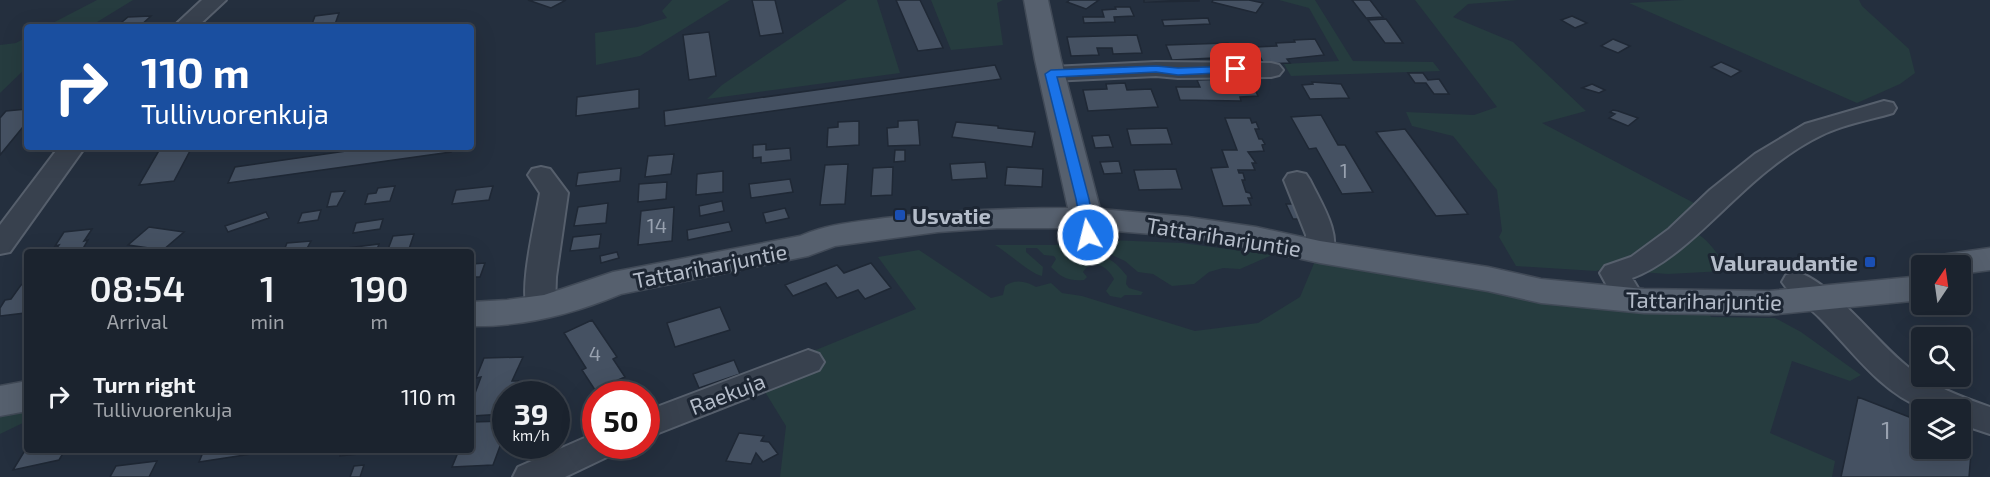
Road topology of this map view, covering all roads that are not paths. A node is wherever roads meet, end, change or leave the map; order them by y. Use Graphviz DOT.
graph roads {
  1 [pos="215,0"];
  2 [pos="1036,0"];
  3 [pos="187,24"];
  4 [pos="1271,70"];
  5 [pos="1051,74"];
  6 [pos="1884,108"];
  7 [pos="70,150"];
  8 [pos="541,175"];
  9 [pos="1297,180"];
  10 [pos="1087,227"];
  11 [pos="0,245"];
  12 [pos="1320,252"];
  13 [pos="1990,259"];
  14 [pos="1971,261"];
  15 [pos="1911,269"];
  16 [pos="1488,279"];
  17 [pos="1990,280"];
  18 [pos="1971,283"];
  19 [pos="1623,288"];
  20 [pos="1911,288"];
  21 [pos="1807,291"];
  22 [pos="540,299"];
  23 [pos="474,313"];
  24 [pos="808,362"];
  25 [pos="24,397"];
  26 [pos="1935,399"];
  27 [pos="0,401"];
  28 [pos="1971,414"];
  29 [pos="660,420"];
  30 [pos="1990,422"];
  31 [pos="582,453"];
  32 [pos="531,477"];
  1 -- 3 [label="street"];
  2 -- 5 [label="main road"];
  4 -- 5 [label="street"];
  5 -- 10 [label="main road"];
  6 -- 19 [label="street"];
  7 -- 11 [label="street"];
  8 -- 22 [label="street"];
  9 -- 12 [label="street"];
  10 -- 12 [label="main road, Tattariharjuntie"];
  10 -- 22 [label="main road, Tattariharjuntie"];
  12 -- 16 [label="main road, Tattariharjuntie"];
  13 -- 14 [label="main road"];
  15 -- 21 [label="main road, Tattariharjuntie"];
  16 -- 19 [label="main road, Tattariharjuntie"];
  16 -- 21 [label="main road, Tattariharjuntie"];
  17 -- 18 [label="main road"];
  19 -- 21 [label="main road, Tattariharjuntie"];
  20 -- 21 [label="main road, Tattariharjuntie"];
  21 -- 26 [label="street"];
  22 -- 23 [label="main road, Tattariharjuntie"];
  24 -- 29 [label="street, Raekuja"];
  25 -- 27 [label="main road"];
  28 -- 30 [label="street"];
  31 -- 32 [label="street"];
}
